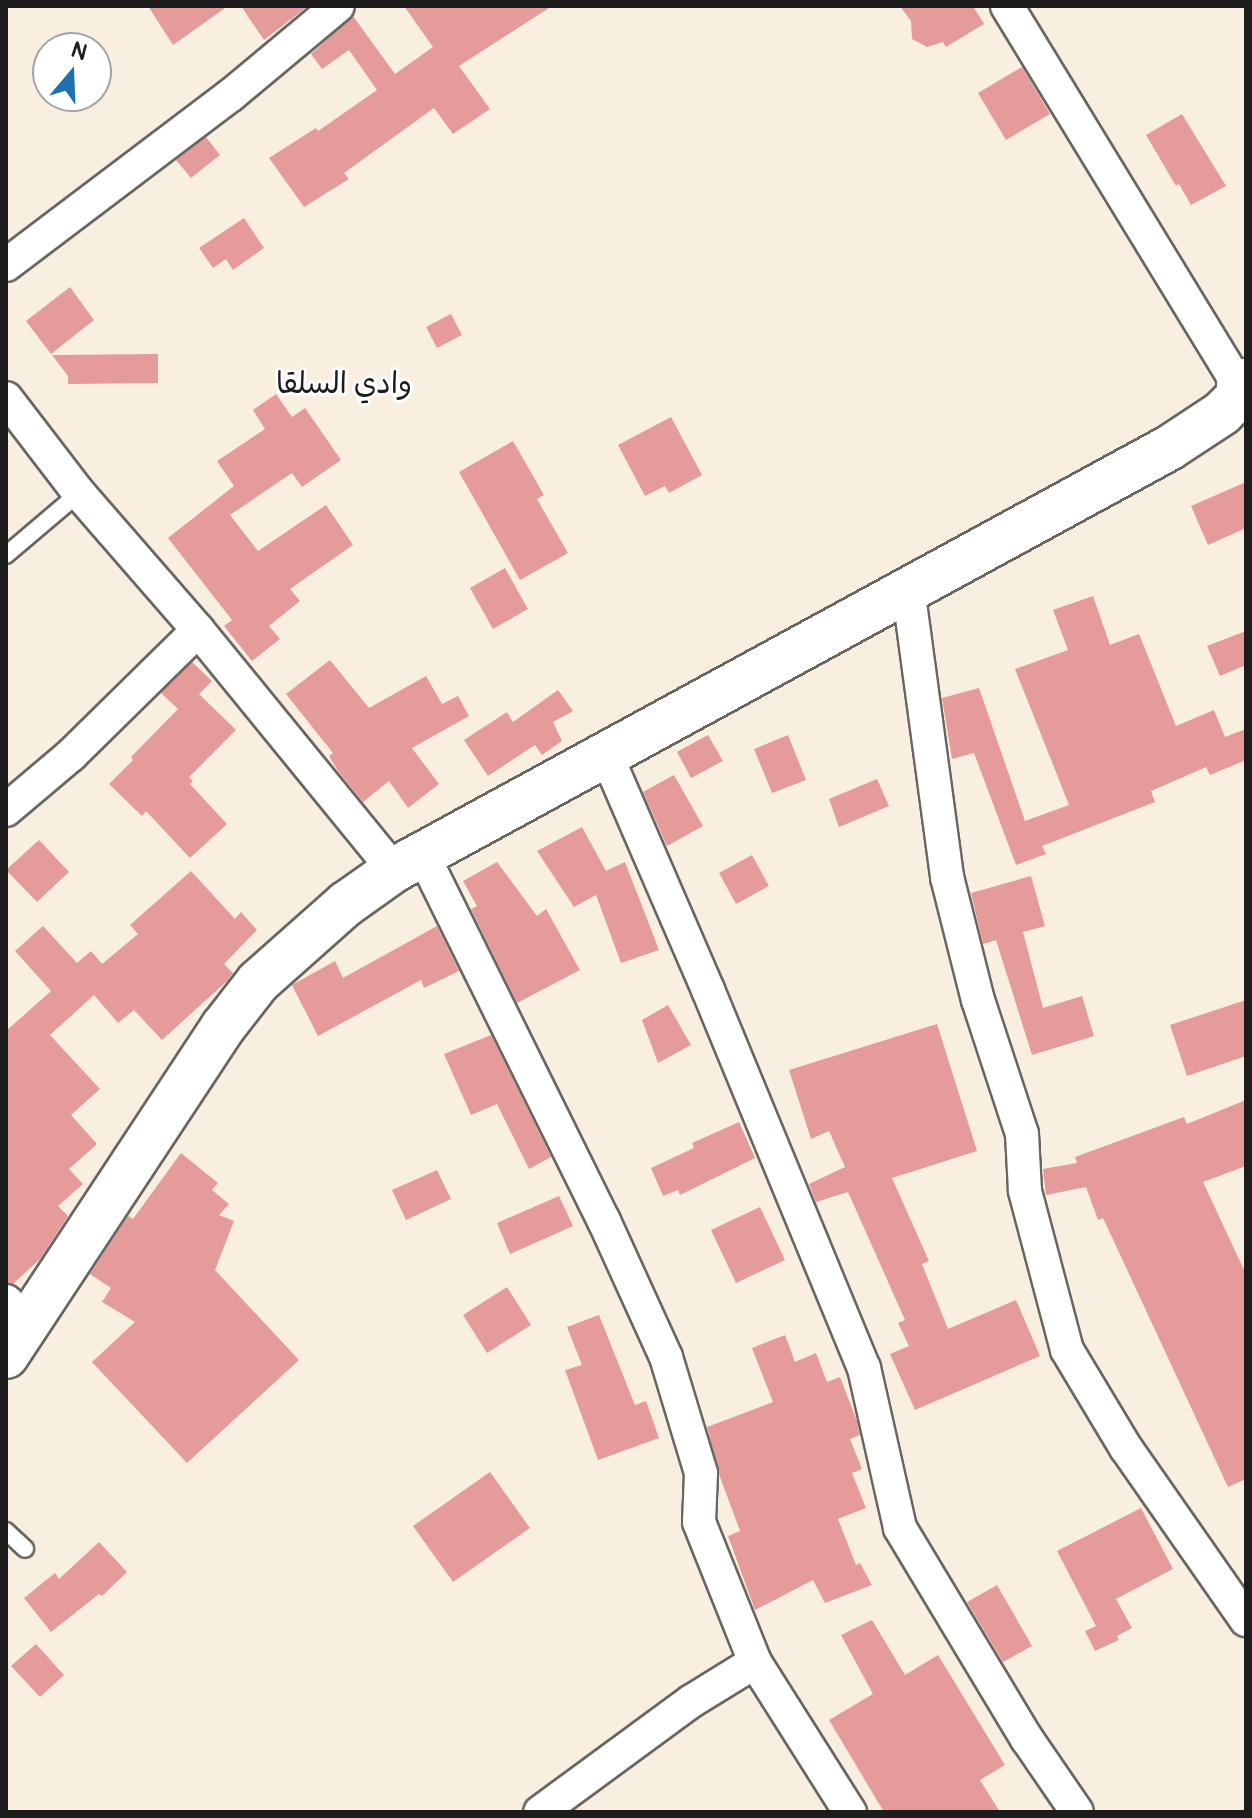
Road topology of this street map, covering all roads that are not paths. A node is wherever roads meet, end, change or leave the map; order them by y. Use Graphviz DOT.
graph roads {
  1 [pos="338,6"];
  2 [pos="1007,6"];
  3 [pos="6,265"];
  4 [pos="1242,383"];
  5 [pos="6,398"];
  6 [pos="79,493"];
  7 [pos="6,555"];
  8 [pos="908,588"];
  9 [pos="198,630"];
  10 [pos="606,754"];
  11 [pos="6,810"];
  12 [pos="408,862"];
  13 [pos="13,1326"];
  14 [pos="6,1531"];
  15 [pos="25,1549"];
  16 [pos="1246,1620"];
  17 [pos="755,1662"];
  18 [pos="540,1812"];
  19 [pos="850,1812"];
  20 [pos="1077,1812"];
  1 -- 3 [label="street"];
  2 -- 4 [label="street"];
  4 -- 8 [label="street"];
  5 -- 6 [label="street"];
  6 -- 7 [label="lane"];
  6 -- 9 [label="street"];
  8 -- 10 [label="street"];
  8 -- 16 [label="street"];
  9 -- 11 [label="street"];
  9 -- 12 [label="street"];
  10 -- 12 [label="street"];
  10 -- 20 [label="street"];
  12 -- 13 [label="street"];
  12 -- 17 [label="street"];
  14 -- 15 [label="lane"];
  17 -- 18 [label="street"];
  17 -- 19 [label="street"];
}
